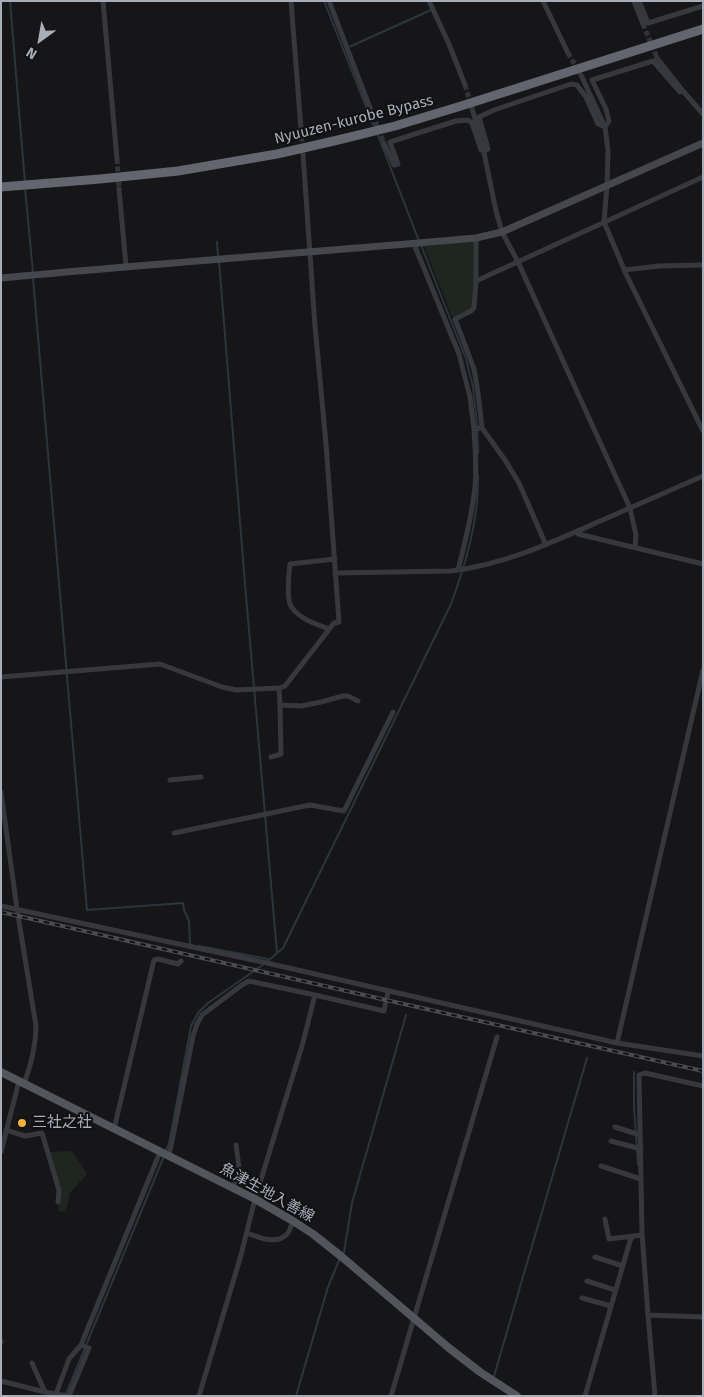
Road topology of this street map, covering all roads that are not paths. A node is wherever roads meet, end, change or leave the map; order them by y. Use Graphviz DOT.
graph roads {
  1 [pos="103,1"];
  2 [pos="290,1"];
  3 [pos="329,1"];
  4 [pos="429,1"];
  5 [pos="543,1"];
  6 [pos="634,1"];
  7 [pos="638,1"];
  8 [pos="703,6"];
  9 [pos="643,24"];
  10 [pos="703,28"];
  11 [pos="568,53"];
  12 [pos="657,58"];
  13 [pos="582,78"];
  14 [pos="465,85"];
  15 [pos="683,91"];
  16 [pos="370,108"];
  17 [pos="473,112"];
  18 [pos="703,114"];
  19 [pos="605,128"];
  20 [pos="301,129"];
  21 [pos="384,143"];
  22 [pos="703,143"];
  23 [pos="484,151"];
  24 [pos="303,154"];
  25 [pos="117,159"];
  26 [pos="703,177"];
  27 [pos="607,186"];
  28 [pos="1,187"];
  29 [pos="119,189"];
  30 [pos="604,222"];
  31 [pos="502,232"];
  32 [pos="476,238"];
  33 [pos="414,244"];
  34 [pos="309,252"];
  35 [pos="518,262"];
  36 [pos="703,265"];
  37 [pos="126,266"];
  38 [pos="624,270"];
  39 [pos="1,278"];
  40 [pos="476,281"];
  41 [pos="482,428"];
  42 [pos="474,429"];
  43 [pos="703,431"];
  44 [pos="703,476"];
  45 [pos="630,508"];
  46 [pos="576,532"];
  47 [pos="546,545"];
  48 [pos="635,547"];
  49 [pos="334,559"];
  50 [pos="703,564"];
  51 [pos="458,570"];
  52 [pos="336,573"];
  53 [pos="329,629"];
  54 [pos="703,670"];
  55 [pos="1,677"];
  56 [pos="279,688"];
  57 [pos="358,701"];
  58 [pos="280,705"];
  59 [pos="393,712"];
  60 [pos="271,757"];
  61 [pos="201,777"];
  62 [pos="170,780"];
  63 [pos="1,792"];
  64 [pos="174,833"];
  65 [pos="1,906"];
  66 [pos="17,909"];
  67 [pos="181,961"];
  68 [pos="388,992"];
  69 [pos="315,995"];
  70 [pos="497,1037"];
  71 [pos="616,1043"];
  72 [pos="703,1058"];
  73 [pos="1,1072"];
  74 [pos="21,1082"];
  75 [pos="703,1086"];
  76 [pos="615,1127"];
  77 [pos="114,1129"];
  78 [pos="6,1130"];
  79 [pos="640,1135"];
  80 [pos="610,1141"];
  81 [pos="236,1145"];
  82 [pos="641,1150"];
  83 [pos="1,1152"];
  84 [pos="160,1152"];
  85 [pos="169,1156"];
  86 [pos="601,1166"];
  87 [pos="641,1179"];
  88 [pos="232,1188"];
  89 [pos="256,1199"];
  90 [pos="58,1202"];
  91 [pos="605,1219"];
  92 [pos="293,1221"];
  93 [pos="247,1233"];
  94 [pos="642,1235"];
  95 [pos="633,1236"];
  96 [pos="595,1257"];
  97 [pos="622,1266"];
  98 [pos="587,1281"];
  99 [pos="615,1290"];
  100 [pos="582,1298"];
  101 [pos="611,1306"];
  102 [pos="648,1315"];
  103 [pos="703,1317"];
  104 [pos="414,1319"];
  105 [pos="81,1345"];
  106 [pos="32,1363"];
  107 [pos="1,1381"];
  108 [pos="45,1392"];
  109 [pos="56,1394"];
  110 [pos="68,1396"];
  111 [pos="199,1396"];
  112 [pos="391,1396"];
  113 [pos="517,1396"];
  114 [pos="585,1396"];
  115 [pos="655,1396"];
  1 -- 25 [label="street"];
  2 -- 20 [label="street"];
  3 -- 16 [label="street"];
  4 -- 14 [label="street"];
  5 -- 11 [label="street"];
  6 -- 9 [label="street"];
  7 -- 8 [label="street"];
  10 -- 28 [label="highway, Nyuuzen-kurobe Bypass"];
  12 -- 15 [label="street"];
  13 -- 19 [label="street"];
  15 -- 18 [label="street"];
  15 -- 19 [label="street"];
  17 -- 23 [label="street"];
  19 -- 23 [label="street"];
  19 -- 27 [label="street"];
  21 -- 23 [label="street"];
  22 -- 27 [label="street"];
  23 -- 31 [label="street"];
  24 -- 34 [label="street"];
  26 -- 30 [label="street"];
  27 -- 30 [label="street"];
  27 -- 31 [label="street"];
  29 -- 37 [label="street"];
  30 -- 35 [label="street"];
  30 -- 38 [label="street"];
  31 -- 32 [label="street"];
  31 -- 35 [label="street"];
  32 -- 33 [label="street"];
  32 -- 40 [label="street"];
  33 -- 34 [label="street"];
  33 -- 42 [label="street"];
  34 -- 37 [label="street"];
  34 -- 49 [label="street"];
  35 -- 40 [label="street"];
  35 -- 45 [label="street"];
  36 -- 38 [label="street"];
  37 -- 39 [label="street"];
  38 -- 43 [label="street"];
  40 -- 41 [label="street"];
  41 -- 42 [label="street"];
  41 -- 47 [label="street"];
  42 -- 51 [label="street"];
  44 -- 45 [label="street"];
  45 -- 46 [label="street"];
  45 -- 48 [label="street"];
  46 -- 47 [label="street"];
  46 -- 48 [label="street"];
  47 -- 51 [label="street"];
  48 -- 50 [label="street"];
  49 -- 52 [label="street"];
  49 -- 53 [label="street"];
  51 -- 52 [label="street"];
  52 -- 53 [label="street"];
  53 -- 56 [label="street"];
  54 -- 71 [label="street"];
  55 -- 56 [label="street"];
  56 -- 58 [label="street"];
  57 -- 58 [label="street"];
  58 -- 60 [label="street"];
  59 -- 64 [label="street"];
  61 -- 62 [label="street"];
  63 -- 66 [label="street"];
  65 -- 66 [label="street"];
  66 -- 68 [label="street"];
  66 -- 74 [label="street"];
  67 -- 77 [label="street"];
  68 -- 69 [label="street"];
  68 -- 71 [label="street"];
  69 -- 85 [label="street"];
  69 -- 89 [label="street"];
  70 -- 104 [label="street"];
  71 -- 72 [label="street"];
  73 -- 74 [label="main road, 魚津生地入善線"];
  74 -- 77 [label="main road, 魚津生地入善線"];
  74 -- 78 [label="street"];
  75 -- 79 [label="street"];
  76 -- 79 [label="street"];
  77 -- 84 [label="main road, 魚津生地入善線"];
  78 -- 83 [label="street"];
  78 -- 90 [label="street"];
  79 -- 82 [label="street"];
  80 -- 82 [label="street"];
  81 -- 88 [label="street"];
  82 -- 87 [label="street"];
  84 -- 85 [label="main road, 魚津生地入善線"];
  84 -- 105 [label="street"];
  85 -- 88 [label="main road, 魚津生地入善線"];
  86 -- 87 [label="street"];
  87 -- 94 [label="street"];
  88 -- 89 [label="main road, 魚津生地入善線"];
  89 -- 92 [label="main road, 魚津生地入善線"];
  89 -- 93 [label="street"];
  91 -- 95 [label="street"];
  92 -- 93 [label="street"];
  92 -- 104 [label="main road, 魚津生地入善線"];
  93 -- 111 [label="street"];
  94 -- 95 [label="street"];
  94 -- 102 [label="street"];
  95 -- 97 [label="street"];
  96 -- 97 [label="street"];
  97 -- 99 [label="street"];
  98 -- 99 [label="street"];
  99 -- 101 [label="street"];
  100 -- 101 [label="street"];
  101 -- 114 [label="street"];
  102 -- 103 [label="street"];
  102 -- 115 [label="street"];
  104 -- 112 [label="street"];
  104 -- 113 [label="main road, 魚津生地入善線"];
  105 -- 109 [label="street"];
  105 -- 110 [label="street"];
  106 -- 108 [label="street"];
  107 -- 108 [label="street"];
  108 -- 109 [label="street"];
  109 -- 110 [label="street"];
}
